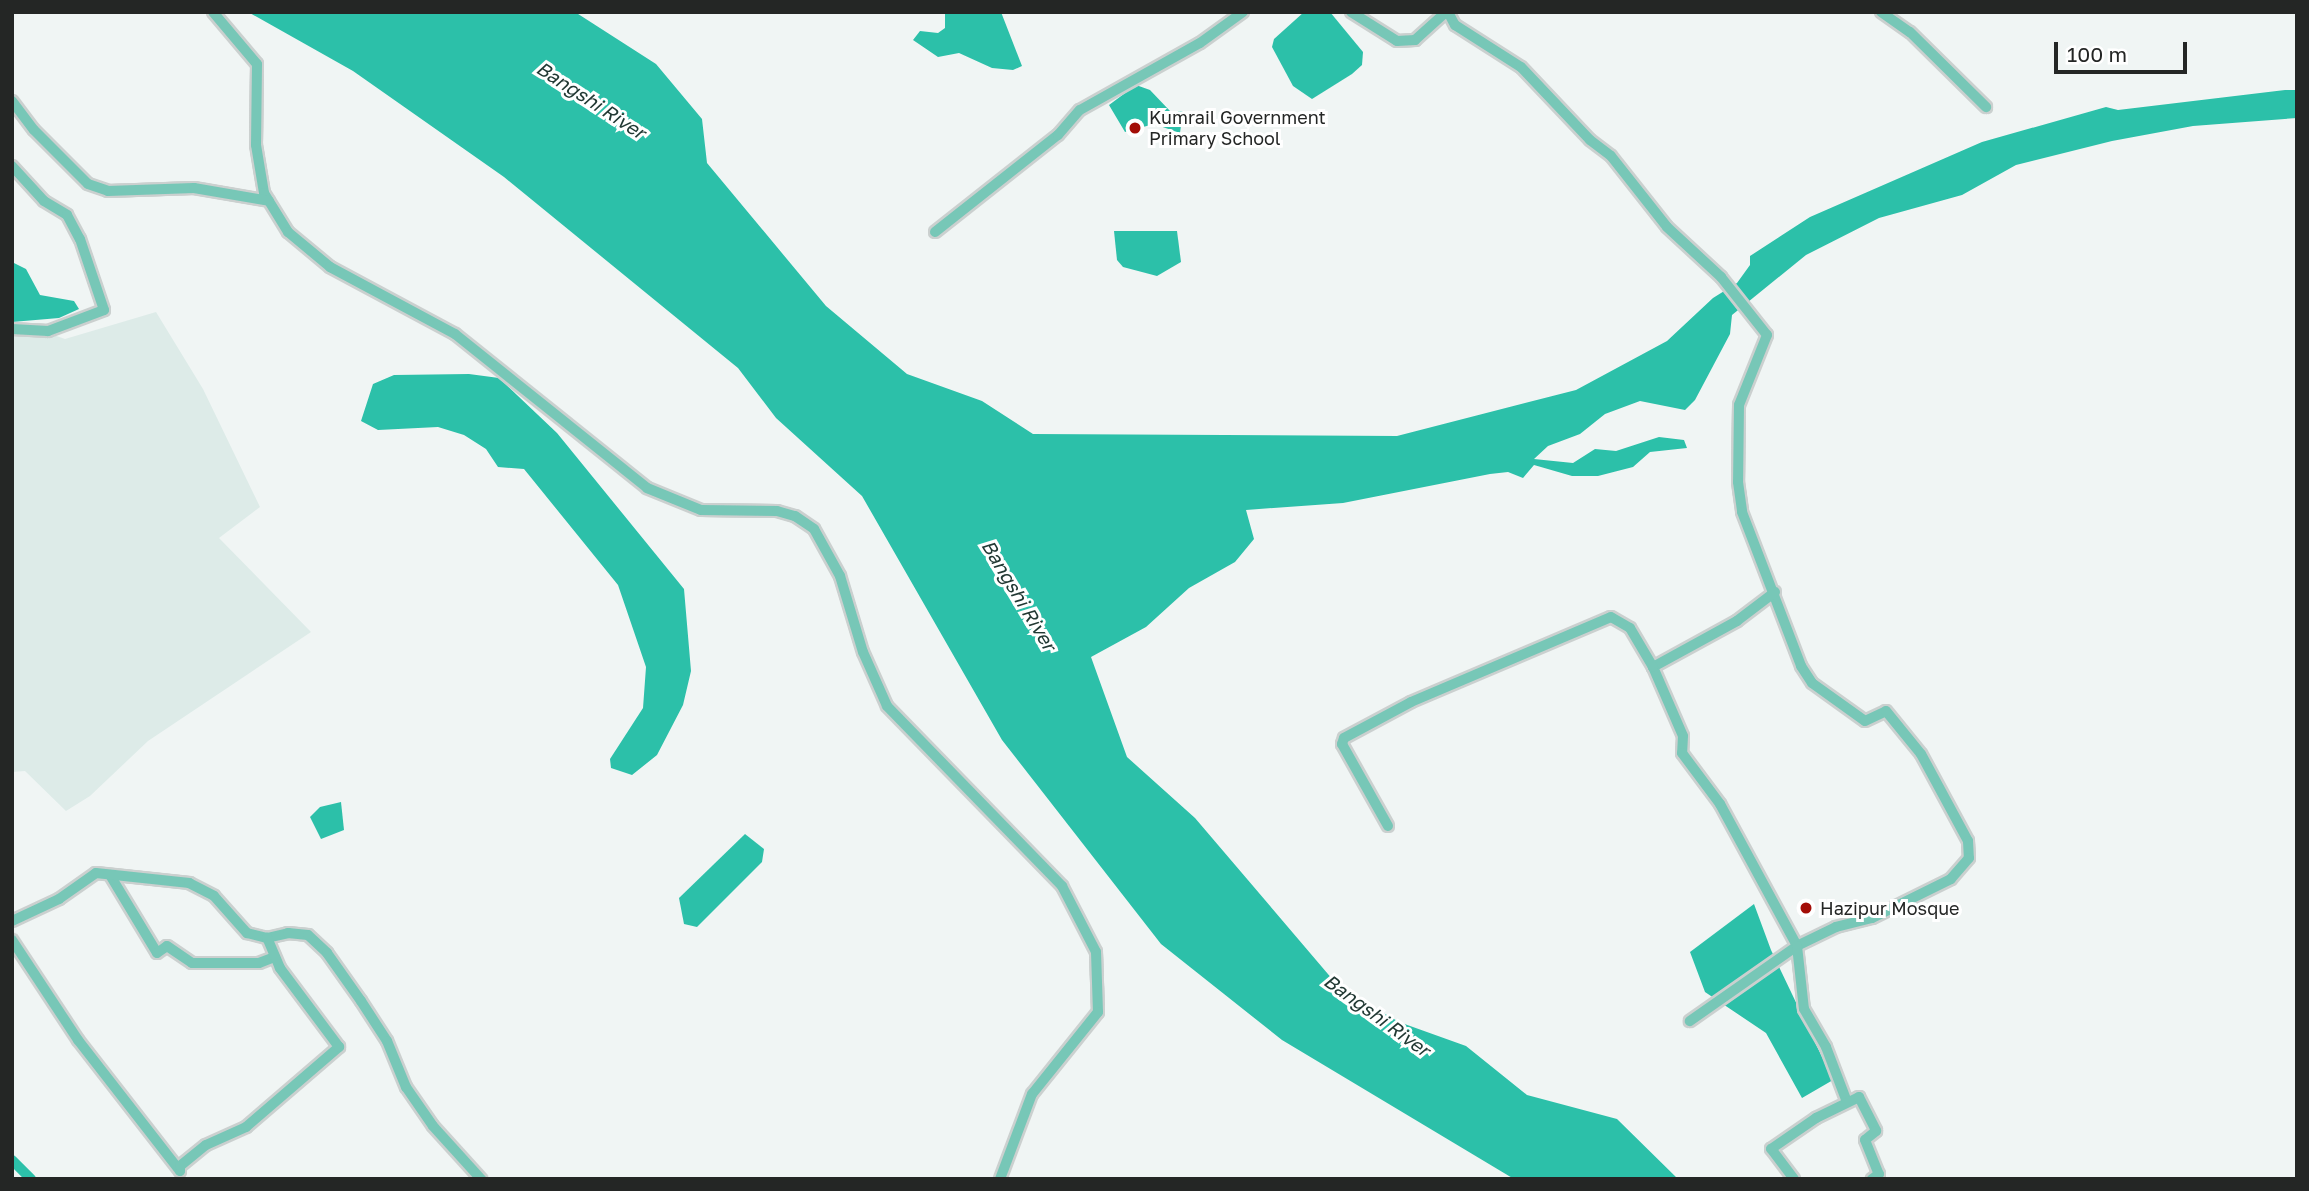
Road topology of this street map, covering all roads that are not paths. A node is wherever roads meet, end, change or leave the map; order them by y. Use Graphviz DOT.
graph roads {
  1 [pos="213,12"];
  2 [pos="1243,12"];
  3 [pos="1351,12"];
  4 [pos="1447,12"];
  5 [pos="1881,12"];
  6 [pos="12,101"];
  7 [pos="1986,107"];
  8 [pos="12,166"];
  9 [pos="269,201"];
  10 [pos="935,232"];
  11 [pos="12,329"];
  12 [pos="1775,592"];
  13 [pos="1653,667"];
  14 [pos="1388,827"];
  15 [pos="110,876"];
  16 [pos="12,920"];
  17 [pos="267,939"];
  18 [pos="12,940"];
  19 [pos="1797,946"];
  20 [pos="275,957"];
  21 [pos="1690,1021"];
  22 [pos="1847,1102"];
  23 [pos="481,1179"];
  24 [pos="1000,1179"];
  25 [pos="1794,1179"];
  26 [pos="1872,1179"];
  1 -- 9 [label="street"];
  2 -- 10 [label="street"];
  3 -- 4 [label="street"];
  4 -- 12 [label="street"];
  5 -- 7 [label="street"];
  6 -- 9 [label="street"];
  8 -- 11 [label="street"];
  9 -- 24 [label="street"];
  12 -- 13 [label="street"];
  12 -- 19 [label="street"];
  13 -- 14 [label="street"];
  13 -- 19 [label="street"];
  15 -- 16 [label="street"];
  15 -- 17 [label="street"];
  15 -- 20 [label="street"];
  17 -- 20 [label="street"];
  17 -- 23 [label="street"];
  18 -- 20 [label="street"];
  19 -- 21 [label="street"];
  19 -- 22 [label="street"];
  22 -- 25 [label="street"];
  22 -- 26 [label="street"];
}
